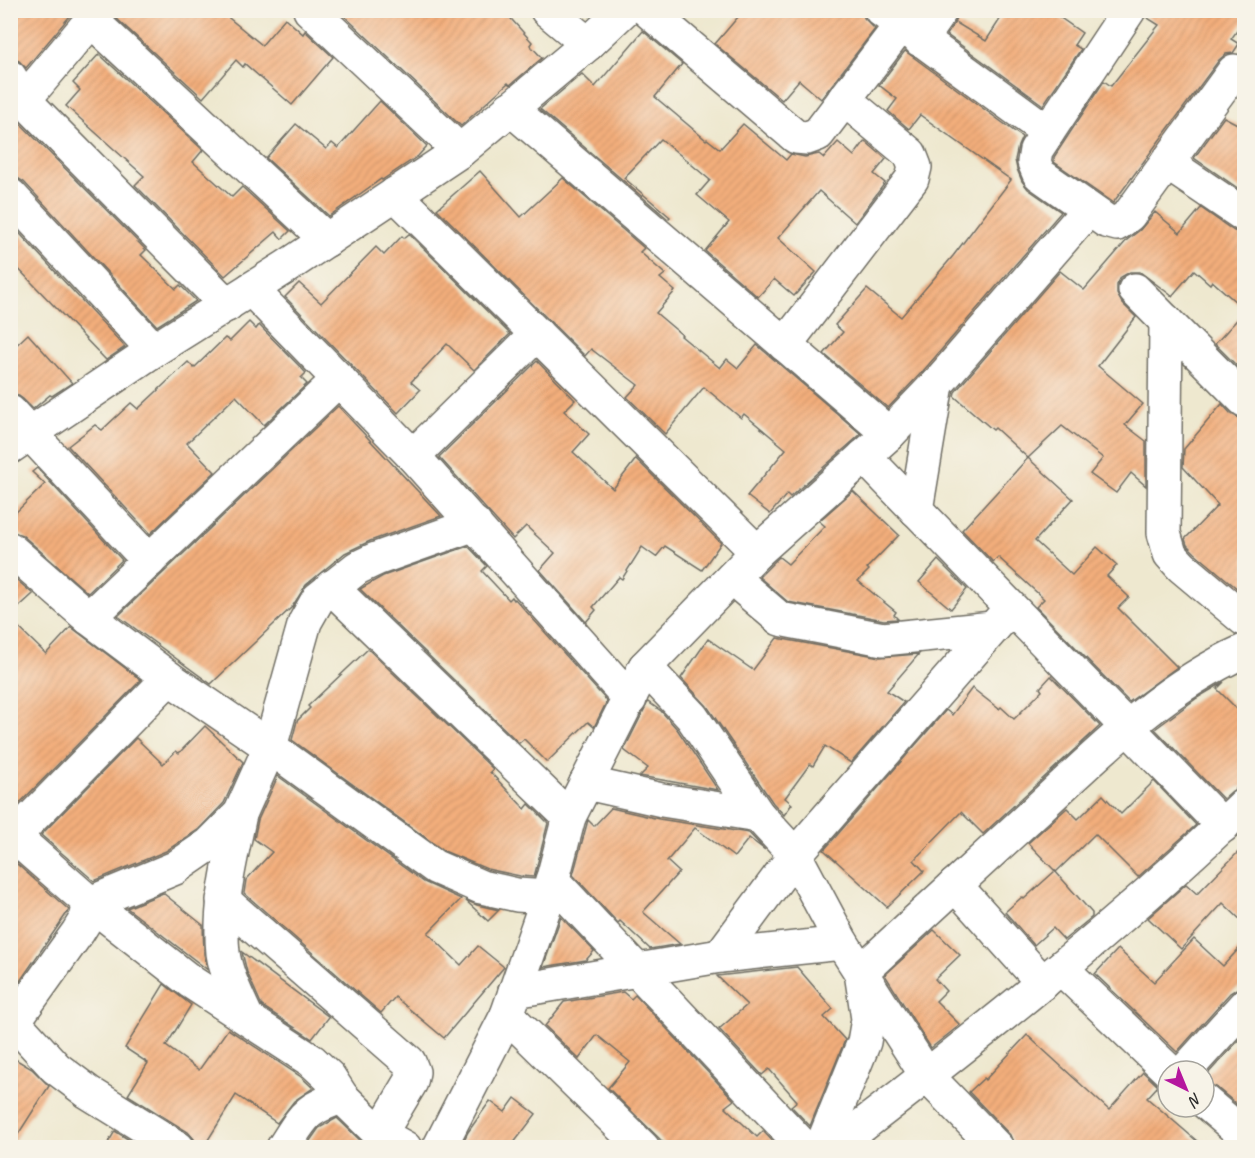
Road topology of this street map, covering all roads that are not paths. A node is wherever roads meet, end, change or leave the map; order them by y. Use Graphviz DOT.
graph roads {
  1 [pos="310,10"];
  2 [pos="547,10"];
  3 [pos="624,10"];
  4 [pos="647,10"];
  5 [pos="941,10"];
  6 [pos="1121,13"];
  7 [pos="96,16"];
  8 [pos="901,25"];
  9 [pos="588,44"];
  10 [pos="1234,71"];
  11 [pos="17,89"];
  12 [pos="844,99"];
  13 [pos="510,108"];
  14 [pos="1048,132"];
  15 [pos="460,151"];
  16 [pos="1167,163"];
  17 [pos="395,194"];
  18 [pos="10,195"];
  19 [pos="1088,210"];
  20 [pos="1245,215"];
  21 [pos="327,240"];
  22 [pos="1135,290"];
  23 [pos="239,297"];
  24 [pos="1166,321"];
  25 [pos="537,334"];
  26 [pos="785,345"];
  27 [pos="154,350"];
  28 [pos="339,380"];
  29 [pos="937,384"];
  30 [pos="1245,400"];
  31 [pos="17,431"];
  32 [pos="889,434"];
  33 [pos="413,456"];
  34 [pos="864,456"];
  35 [pos="916,510"];
  36 [pos="475,524"];
  37 [pos="10,549"];
  38 [pos="757,552"];
  39 [pos="149,561"];
  40 [pos="732,578"];
  41 [pos="331,587"];
  42 [pos="89,618"];
  43 [pos="1001,618"];
  44 [pos="1245,619"];
  45 [pos="1245,651"];
  46 [pos="645,667"];
  47 [pos="169,678"];
  48 [pos="630,699"];
  49 [pos="1126,727"];
  50 [pos="270,747"];
  51 [pos="586,783"];
  52 [pos="240,814"];
  53 [pos="758,815"];
  54 [pos="1234,816"];
  55 [pos="569,817"];
  56 [pos="12,834"];
  57 [pos="795,855"];
  58 [pos="955,885"];
  59 [pos="550,888"];
  60 [pos="223,900"];
  61 [pos="90,903"];
  62 [pos="842,943"];
  63 [pos="720,956"];
  64 [pos="638,971"];
  65 [pos="861,972"];
  66 [pos="1052,975"];
  67 [pos="511,1003"];
  68 [pos="1245,1006"];
  69 [pos="247,1018"];
  70 [pos="12,1024"];
  71 [pos="1196,1059"];
  72 [pos="1156,1060"];
  73 [pos="927,1076"];
  74 [pos="342,1097"];
  75 [pos="1216,1111"];
  76 [pos="1245,1135"];
  77 [pos="393,1141"];
  78 [pos="178,1148"];
  79 [pos="283,1148"];
  80 [pos="439,1148"];
  81 [pos="643,1148"];
  82 [pos="805,1148"];
  83 [pos="821,1148"];
  84 [pos="832,1148"];
  85 [pos="997,1148"];
  1 -- 15 [label="street"];
  2 -- 9 [label="street"];
  3 -- 9 [label="street"];
  4 -- 12 [label="street"];
  5 -- 8 [label="street"];
  6 -- 14 [label="street"];
  7 -- 11 [label="street"];
  7 -- 21 [label="street"];
  8 -- 12 [label="street"];
  8 -- 14 [label="street"];
  9 -- 13 [label="street"];
  10 -- 16 [label="street"];
  11 -- 23 [label="street"];
  12 -- 26 [label="street"];
  13 -- 15 [label="street"];
  13 -- 26 [label="street"];
  14 -- 19 [label="street"];
  15 -- 17 [label="street"];
  16 -- 19 [label="street"];
  16 -- 20 [label="street"];
  17 -- 21 [label="street"];
  17 -- 25 [label="street"];
  18 -- 27 [label="street"];
  19 -- 29 [label="street"];
  21 -- 23 [label="street"];
  22 -- 24 [label="street"];
  23 -- 27 [label="street"];
  23 -- 28 [label="street"];
  24 -- 30 [label="street"];
  24 -- 44 [label="street"];
  25 -- 33 [label="street"];
  25 -- 38 [label="street"];
  26 -- 32 [label="street"];
  27 -- 31 [label="street"];
  28 -- 33 [label="street"];
  28 -- 39 [label="street"];
  29 -- 32 [label="street"];
  29 -- 35 [label="street"];
  31 -- 39 [label="street"];
  32 -- 34 [label="street"];
  33 -- 36 [label="street"];
  34 -- 35 [label="street"];
  34 -- 38 [label="street"];
  35 -- 43 [label="street"];
  36 -- 41 [label="street"];
  36 -- 48 [label="street"];
  37 -- 42 [label="street"];
  38 -- 40 [label="street"];
  39 -- 42 [label="street"];
  40 -- 43 [label="street"];
  40 -- 46 [label="street"];
  41 -- 50 [label="street"];
  41 -- 55 [label="street"];
  42 -- 47 [label="street"];
  43 -- 49 [label="street"];
  43 -- 57 [label="street"];
  45 -- 49 [label="street"];
  46 -- 48 [label="street"];
  46 -- 53 [label="street"];
  47 -- 50 [label="street"];
  47 -- 56 [label="street"];
  48 -- 51 [label="street"];
  49 -- 54 [label="street"];
  49 -- 58 [label="street"];
  50 -- 52 [label="street"];
  50 -- 59 [label="street"];
  51 -- 53 [label="street"];
  51 -- 55 [label="street"];
  52 -- 60 [label="street"];
  52 -- 61 [label="street"];
  53 -- 57 [label="street"];
  54 -- 66 [label="street"];
  55 -- 59 [label="street"];
  56 -- 61 [label="street"];
  57 -- 62 [label="street"];
  57 -- 63 [label="street"];
  58 -- 65 [label="street"];
  58 -- 66 [label="street"];
  59 -- 64 [label="street"];
  59 -- 67 [label="street"];
  60 -- 69 [label="street"];
  60 -- 77 [label="street"];
  61 -- 69 [label="street"];
  61 -- 70 [label="street"];
  62 -- 63 [label="street"];
  62 -- 65 [label="street"];
  63 -- 64 [label="street"];
  64 -- 67 [label="street"];
  64 -- 82 [label="street"];
  65 -- 73 [label="street"];
  65 -- 83 [label="street"];
  66 -- 72 [label="street"];
  66 -- 73 [label="street"];
  67 -- 80 [label="street"];
  67 -- 81 [label="street"];
  68 -- 71 [label="street"];
  69 -- 74 [label="street"];
  70 -- 78 [label="street"];
  73 -- 84 [label="street"];
  73 -- 85 [label="street"];
  74 -- 77 [label="street"];
  74 -- 79 [label="street"];
  75 -- 76 [label="street"];
}
